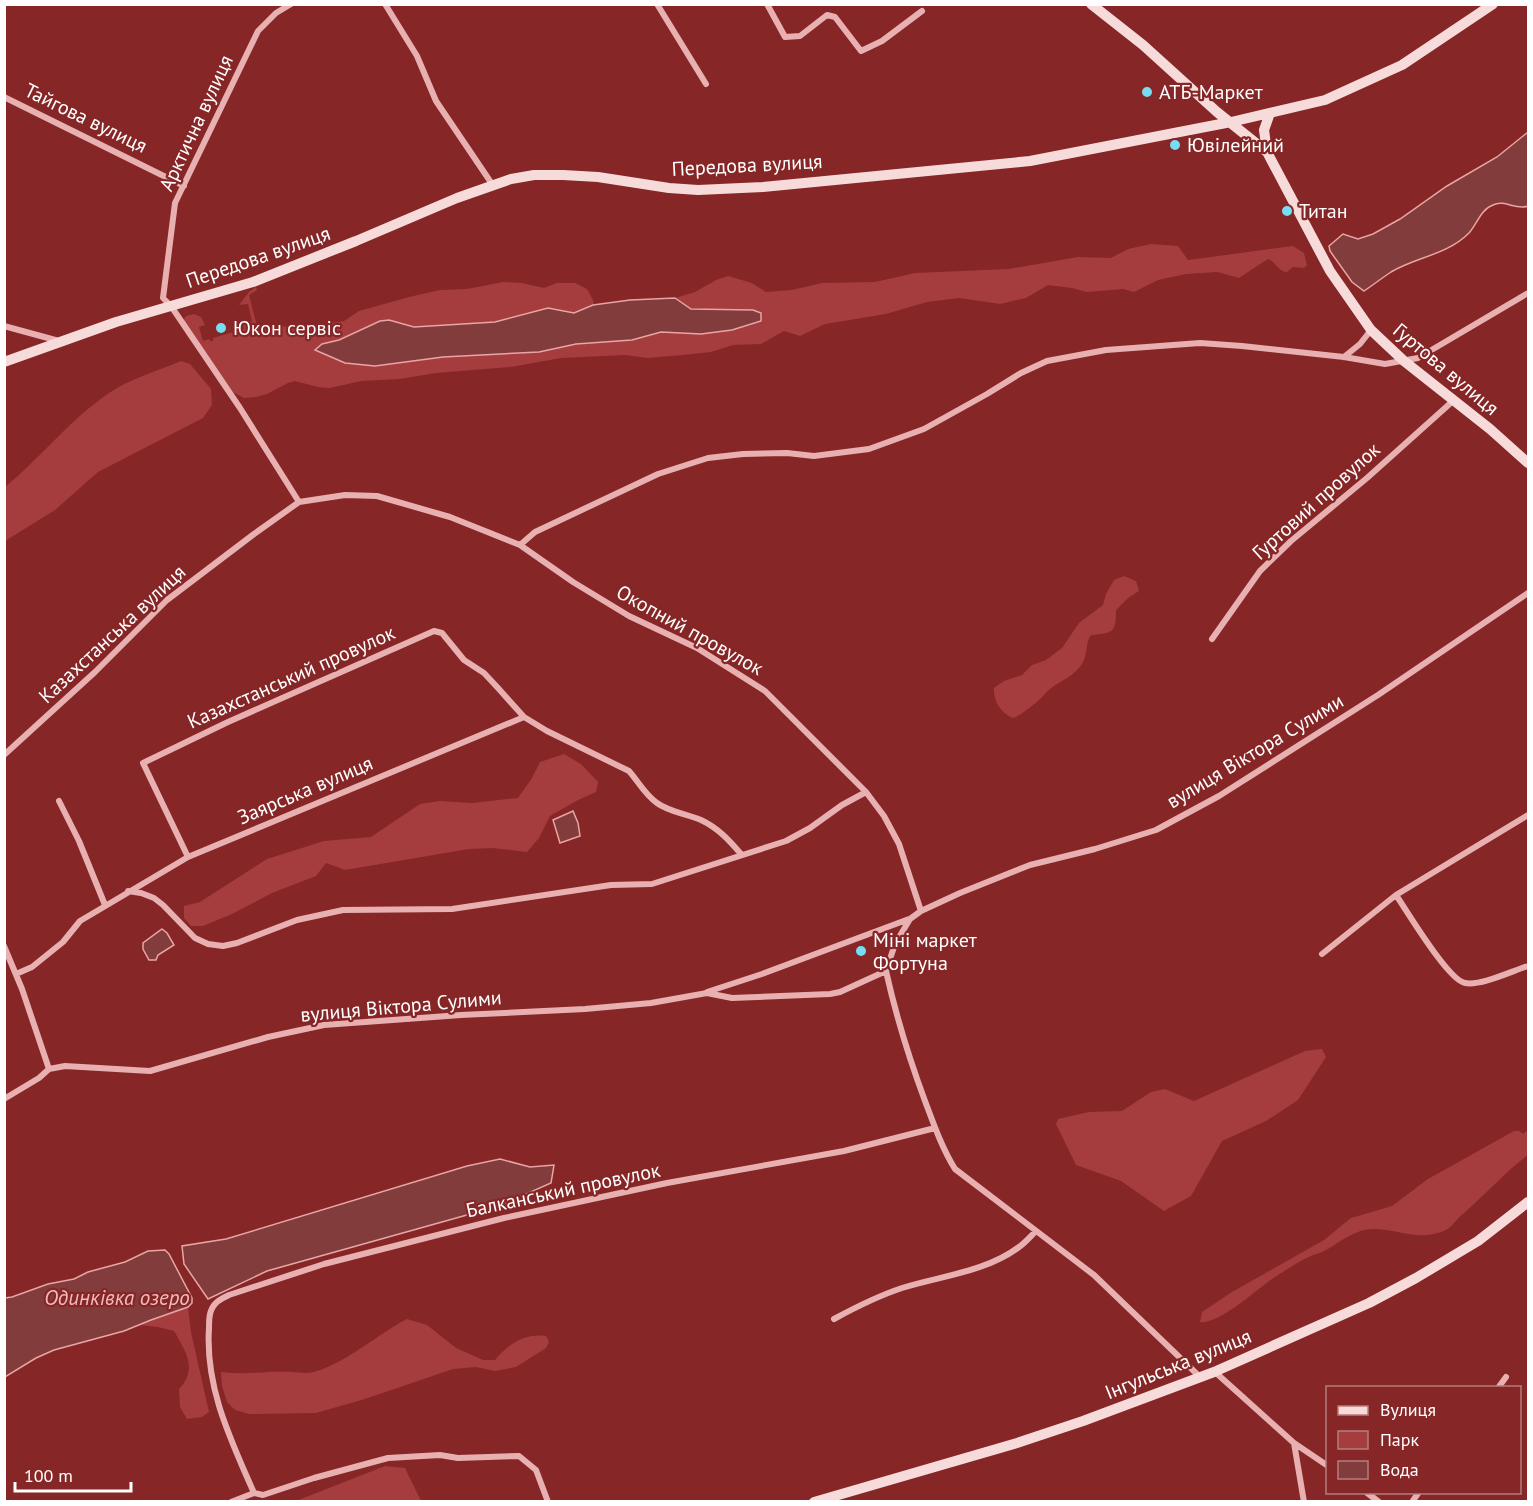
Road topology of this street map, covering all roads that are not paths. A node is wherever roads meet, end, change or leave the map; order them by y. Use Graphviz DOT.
graph roads {
  1 [pos="291,4"];
  2 [pos="385,4"];
  3 [pos="657,4"];
  4 [pos="767,4"];
  5 [pos="1091,4"];
  6 [pos="1493,4"];
  7 [pos="922,10"];
  8 [pos="706,84"];
  9 [pos="4,97"];
  10 [pos="1270,113"];
  11 [pos="1231,122"];
  12 [pos="1267,152"];
  13 [pos="492,184"];
  14 [pos="184,186"];
  15 [pos="1528,293"];
  16 [pos="171,306"];
  17 [pos="4,326"];
  18 [pos="1371,330"];
  19 [pos="60,341"];
  20 [pos="1344,357"];
  21 [pos="1404,361"];
  22 [pos="4,362"];
  23 [pos="1454,400"];
  24 [pos="1528,463"];
  25 [pos="299,502"];
  26 [pos="520,544"];
  27 [pos="1528,593"];
  28 [pos="1212,639"];
  29 [pos="524,717"];
  30 [pos="4,755"];
  31 [pos="866,792"];
  32 [pos="58,801"];
  33 [pos="1528,815"];
  34 [pos="741,854"];
  35 [pos="188,857"];
  36 [pos="128,891"];
  37 [pos="1396,895"];
  38 [pos="105,905"];
  39 [pos="921,911"];
  40 [pos="910,919"];
  41 [pos="4,946"];
  42 [pos="1322,954"];
  43 [pos="1528,966"];
  44 [pos="886,971"];
  45 [pos="16,974"];
  46 [pos="707,993"];
  47 [pos="49,1069"];
  48 [pos="4,1099"];
  49 [pos="935,1128"];
  50 [pos="1528,1202"];
  51 [pos="1036,1231"];
  52 [pos="834,1319"];
  53 [pos="1214,1372"];
  54 [pos="1200,1377"];
  55 [pos="1506,1377"];
  56 [pos="1499,1386"];
  57 [pos="1294,1443"];
  58 [pos="1326,1465"];
  59 [pos="254,1493"];
  60 [pos="263,1495"];
  61 [pos="231,1502"];
  62 [pos="268,1502"];
  63 [pos="548,1502"];
  64 [pos="814,1502"];
  65 [pos="1304,1502"];
  1 -- 14 [label="street, Арктична вулиця"];
  2 -- 13 [label="street"];
  3 -- 8 [label="street"];
  4 -- 7 [label="street"];
  5 -- 11 [label="street, Гуртова вулиця"];
  6 -- 10 [label="street, Передова вулиця"];
  9 -- 14 [label="street, Тайгова вулиця"];
  10 -- 11 [label="street, Передова вулиця"];
  10 -- 12 [label="street"];
  11 -- 12 [label="street, Гуртова вулиця"];
  11 -- 13 [label="street, Передова вулиця"];
  12 -- 18 [label="street, Гуртова вулиця"];
  13 -- 16 [label="street, Передова вулиця"];
  14 -- 16 [label="street, Арктична вулиця"];
  15 -- 21 [label="street"];
  16 -- 19 [label="street, Передова вулиця"];
  16 -- 25 [label="street"];
  17 -- 19 [label="street"];
  18 -- 20 [label="street"];
  18 -- 21 [label="street, Гуртова вулиця"];
  19 -- 22 [label="street, Передова вулиця"];
  20 -- 21 [label="street"];
  20 -- 26 [label="street"];
  21 -- 23 [label="street, Гуртова вулиця"];
  23 -- 24 [label="street, Гуртова вулиця"];
  23 -- 28 [label="street, Гуртовий провулок"];
  25 -- 26 [label="street, Казахстанська вулиця"];
  25 -- 30 [label="street, Казахстанська вулиця"];
  26 -- 31 [label="street, Окопний провулок"];
  27 -- 39 [label="street, вулиця Віктора Сулими"];
  29 -- 34 [label="street"];
  29 -- 35 [label="street, Заярська вулиця"];
  29 -- 35 [label="street, Казахстанський провулок"];
  31 -- 34 [label="street"];
  31 -- 39 [label="street, Окопний провулок"];
  32 -- 38 [label="street"];
  33 -- 37 [label="street"];
  34 -- 36 [label="street"];
  35 -- 36 [label="street, Заярська вулиця"];
  36 -- 38 [label="street, Заярська вулиця"];
  37 -- 42 [label="street"];
  37 -- 43 [label="street"];
  38 -- 45 [label="street, Заярська вулиця"];
  39 -- 40 [label="street, вулиця Віктора Сулими"];
  40 -- 44 [label="street, вулиця Віктора Сулими"];
  40 -- 46 [label="street, вулиця Віктора Сулими"];
  41 -- 45 [label="street"];
  44 -- 46 [label="street, вулиця Віктора Сулими"];
  44 -- 49 [label="street"];
  45 -- 47 [label="street"];
  46 -- 47 [label="street, вулиця Віктора Сулими"];
  47 -- 48 [label="street"];
  49 -- 51 [label="street"];
  49 -- 59 [label="street, Балканський провулок"];
  50 -- 53 [label="street, Інгульська вулиця"];
  51 -- 52 [label="street"];
  51 -- 54 [label="street"];
  53 -- 54 [label="street, Інгульська вулиця"];
  53 -- 57 [label="street"];
  54 -- 64 [label="street, Інгульська вулиця"];
  55 -- 56 [label="street"];
  57 -- 58 [label="street"];
  57 -- 65 [label="street"];
  59 -- 60 [label="street"];
  59 -- 61 [label="street"];
  60 -- 62 [label="street"];
  60 -- 63 [label="street"];
}
